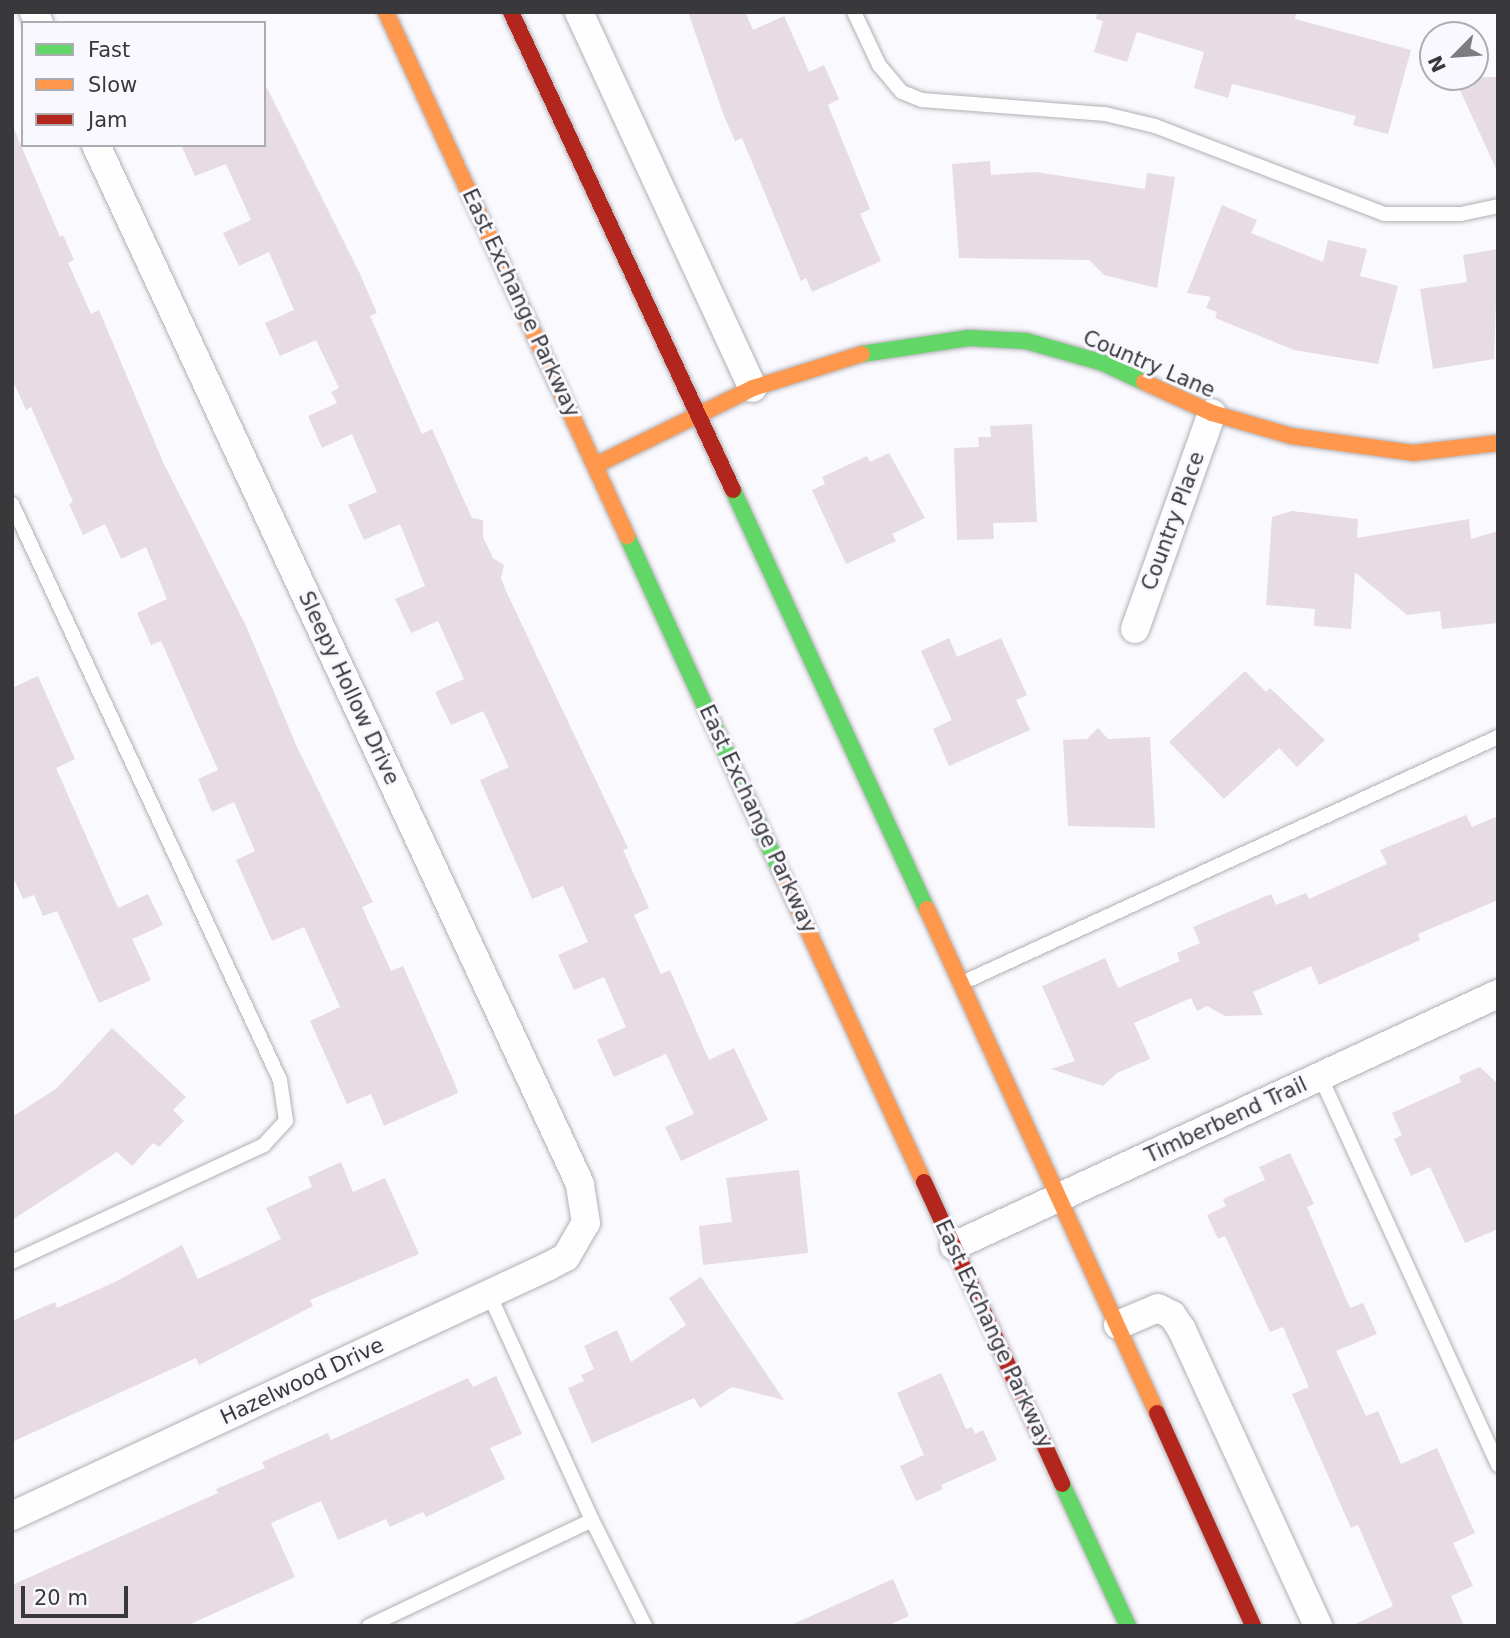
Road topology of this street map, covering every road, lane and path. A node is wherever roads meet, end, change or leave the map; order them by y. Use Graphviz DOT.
graph roads {
  1 [pos="386,12"];
  2 [pos="511,12"];
  3 [pos="579,12"];
  4 [pos="854,12"];
  5 [pos="97,147"];
  6 [pos="1498,206"];
  7 [pos="753,388"];
  8 [pos="1212,413"];
  9 [pos="697,415"];
  10 [pos="1498,443"];
  11 [pos="596,465"];
  12 [pos="12,504"];
  13 [pos="1135,629"];
  14 [pos="1498,737"];
  15 [pos="961,984"];
  16 [pos="1498,994"];
  17 [pos="1320,1076"];
  18 [pos="1060,1197"];
  19 [pos="582,1234"];
  20 [pos="954,1246"];
  21 [pos="12,1262"];
  22 [pos="489,1294"];
  23 [pos="1118,1325"];
  24 [pos="1498,1465"];
  25 [pos="12,1516"];
  26 [pos="592,1520"];
  27 [pos="369,1626"];
  28 [pos="645,1626"];
  29 [pos="1128,1626"];
  30 [pos="1253,1626"];
  31 [pos="1318,1626"];
  1 -- 11 [label="main road, East Exchange Parkway"];
  2 -- 9 [label="main road"];
  3 -- 7 [label="street"];
  4 -- 6 [label="lane"];
  5 -- 19 [label="street, Sleepy Hollow Drive"];
  7 -- 8 [label="main road, Country Lane"];
  7 -- 9 [label="main road, Country Lane"];
  8 -- 10 [label="main road, Country Lane"];
  8 -- 13 [label="street, Country Place"];
  9 -- 11 [label="main road, Country Lane"];
  9 -- 15 [label="main road"];
  11 -- 20 [label="main road, East Exchange Parkway"];
  12 -- 21 [label="lane"];
  14 -- 15 [label="lane"];
  15 -- 18 [label="main road"];
  16 -- 17 [label="street, Timberbend Trail"];
  17 -- 18 [label="street, Timberbend Trail"];
  17 -- 24 [label="lane"];
  18 -- 20 [label="street, Timberbend Trail"];
  18 -- 23 [label="main road"];
  19 -- 22 [label="street, Hazelwood Drive"];
  20 -- 29 [label="main road, East Exchange Parkway"];
  22 -- 25 [label="street, Hazelwood Drive"];
  22 -- 26 [label="lane"];
  23 -- 30 [label="main road"];
  23 -- 31 [label="street"];
  26 -- 27 [label="lane"];
  26 -- 28 [label="lane"];
}
